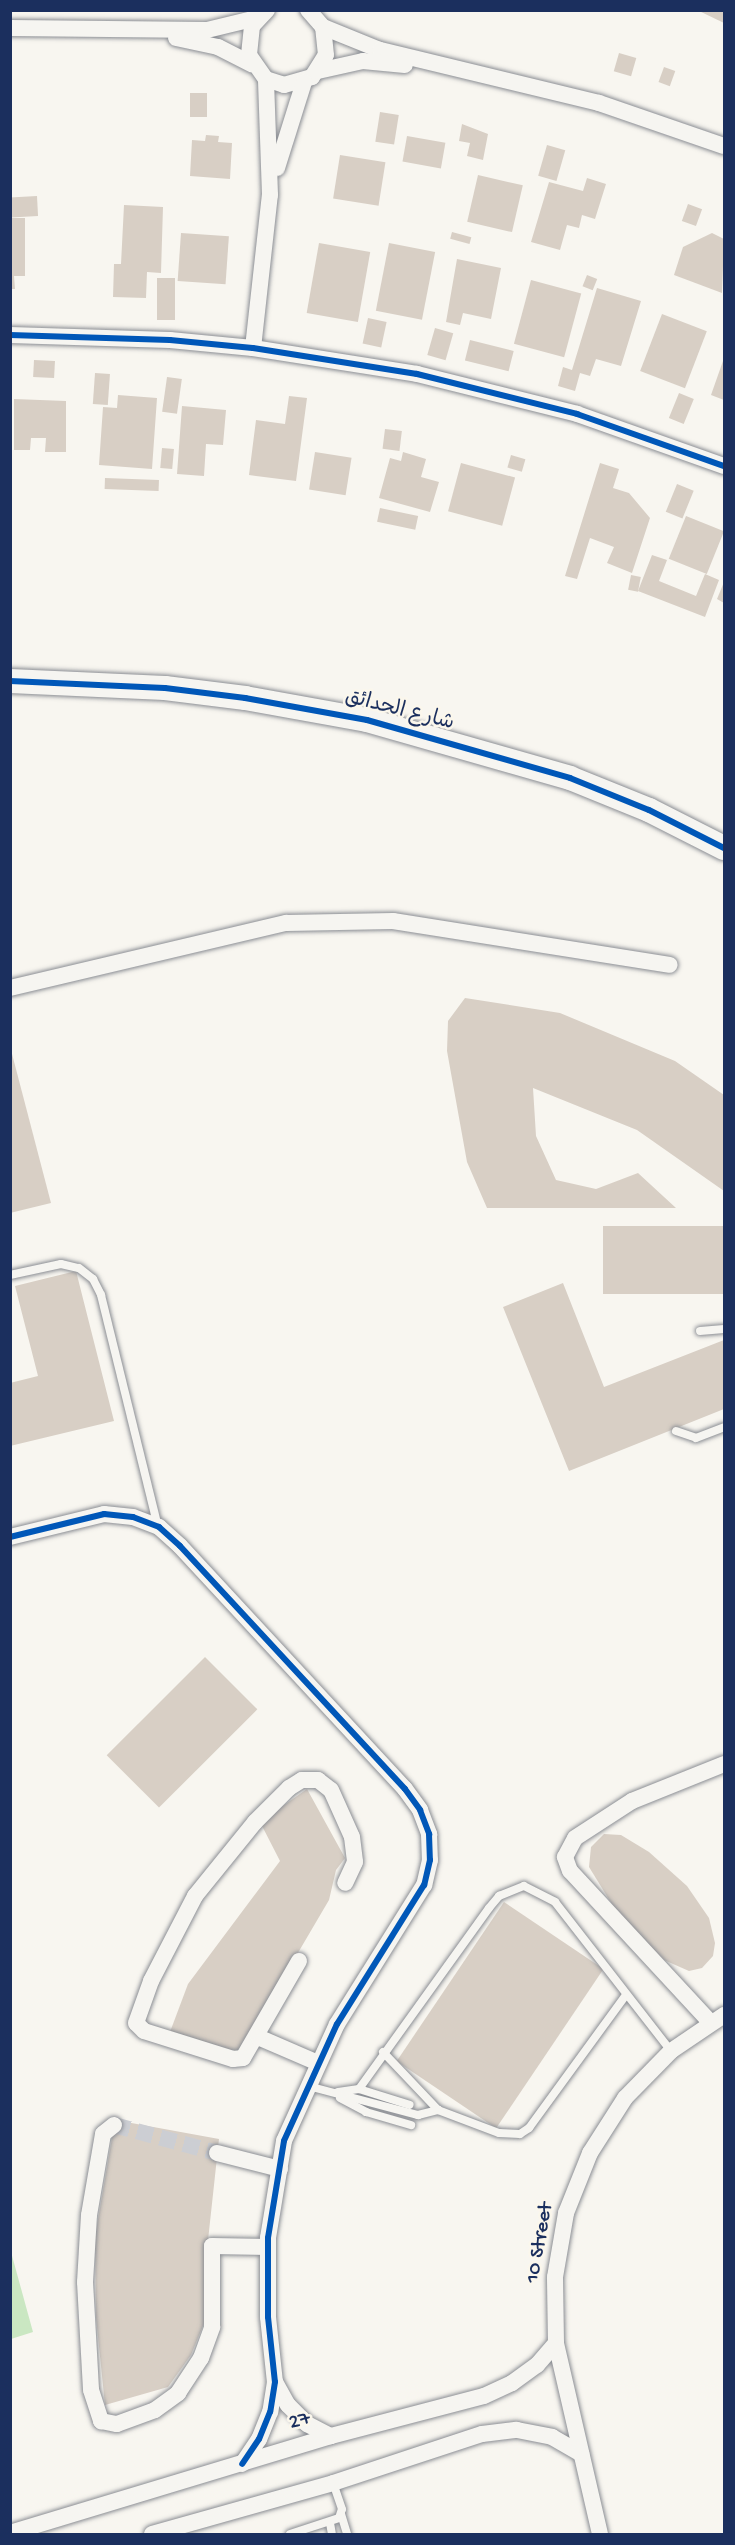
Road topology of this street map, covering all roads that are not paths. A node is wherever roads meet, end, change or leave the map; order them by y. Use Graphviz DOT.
graph roads {
  1 [pos="308,10"];
  2 [pos="264,13"];
  3 [pos="323,27"];
  4 [pos="10,28"];
  5 [pos="140,31"];
  6 [pos="252,64"];
  7 [pos="450,68"];
  8 [pos="318,71"];
  9 [pos="266,79"];
  10 [pos="304,82"];
  11 [pos="724,146"];
  12 [pos="270,195"];
  13 [pos="10,335"];
  14 [pos="253,348"];
  15 [pos="724,466"];
  16 [pos="10,681"];
  17 [pos="724,848"];
  18 [pos="670,965"];
  19 [pos="10,988"];
  20 [pos="10,1275"];
  21 [pos="724,1329"];
  22 [pos="700,1331"];
  23 [pos="724,1428"];
  24 [pos="676,1431"];
  25 [pos="159,1527"];
  26 [pos="10,1537"];
  27 [pos="724,1764"];
  28 [pos="345,1883"];
  29 [pos="299,1961"];
  30 [pos="626,1995"];
  31 [pos="718,2019"];
  32 [pos="258,2037"];
  33 [pos="671,2051"];
  34 [pos="383,2052"];
  35 [pos="318,2063"];
  36 [pos="308,2086"];
  37 [pos="359,2089"];
  38 [pos="332,2093"];
  39 [pos="410,2105"];
  40 [pos="438,2110"];
  41 [pos="114,2125"];
  42 [pos="411,2125"];
  43 [pos="217,2153"];
  44 [pos="280,2169"];
  45 [pos="268,2247"];
  46 [pos="556,2343"];
  47 [pos="275,2382"];
  48 [pos="331,2436"];
  49 [pos="582,2454"];
  50 [pos="242,2464"];
  51 [pos="333,2483"];
  52 [pos="341,2514"];
  53 [pos="330,2523"];
  54 [pos="10,2533"];
  55 [pos="303,2533"];
  56 [pos="152,2535"];
  57 [pos="290,2535"];
  58 [pos="332,2535"];
  59 [pos="347,2535"];
  60 [pos="600,2535"];
  1 -- 3 [label="street"];
  2 -- 5 [label="street"];
  2 -- 6 [label="street"];
  3 -- 7 [label="street"];
  3 -- 8 [label="street"];
  4 -- 5 [label="street"];
  5 -- 6 [label="street"];
  6 -- 9 [label="street"];
  7 -- 8 [label="street"];
  7 -- 11 [label="street"];
  8 -- 10 [label="street"];
  9 -- 10 [label="street"];
  9 -- 12 [label="street"];
  10 -- 12 [label="street"];
  12 -- 14 [label="street"];
  13 -- 14 [label="street"];
  14 -- 15 [label="street"];
  16 -- 17 [label="street, شارع الحدائق"];
  18 -- 19 [label="street"];
  20 -- 25 [label="lane"];
  21 -- 22 [label="lane"];
  23 -- 24 [label="lane"];
  25 -- 26 [label="street"];
  25 -- 35 [label="street"];
  27 -- 31 [label="street"];
  28 -- 32 [label="street"];
  29 -- 32 [label="street"];
  30 -- 33 [label="lane"];
  30 -- 34 [label="lane"];
  30 -- 40 [label="lane"];
  31 -- 33 [label="street, 10 Street"];
  32 -- 35 [label="street"];
  33 -- 46 [label="street, 10 Street"];
  34 -- 37 [label="lane"];
  34 -- 40 [label="lane"];
  35 -- 36 [label="street"];
  36 -- 38 [label="lane"];
  36 -- 44 [label="street"];
  37 -- 38 [label="lane"];
  37 -- 39 [label="lane"];
  38 -- 40 [label="lane"];
  38 -- 42 [label="lane"];
  41 -- 45 [label="street"];
  43 -- 44 [label="street"];
  44 -- 45 [label="street"];
  45 -- 47 [label="street"];
  46 -- 48 [label="street, 27"];
  46 -- 49 [label="street, 10 Street"];
  47 -- 48 [label="street"];
  47 -- 50 [label="street"];
  48 -- 50 [label="street, 27"];
  49 -- 51 [label="street"];
  49 -- 60 [label="street, 10 Street"];
  50 -- 54 [label="street, 27"];
  51 -- 52 [label="lane"];
  51 -- 56 [label="street"];
  52 -- 53 [label="lane"];
  52 -- 59 [label="lane"];
  53 -- 55 [label="lane"];
  53 -- 58 [label="lane"];
  55 -- 57 [label="lane"];
}
